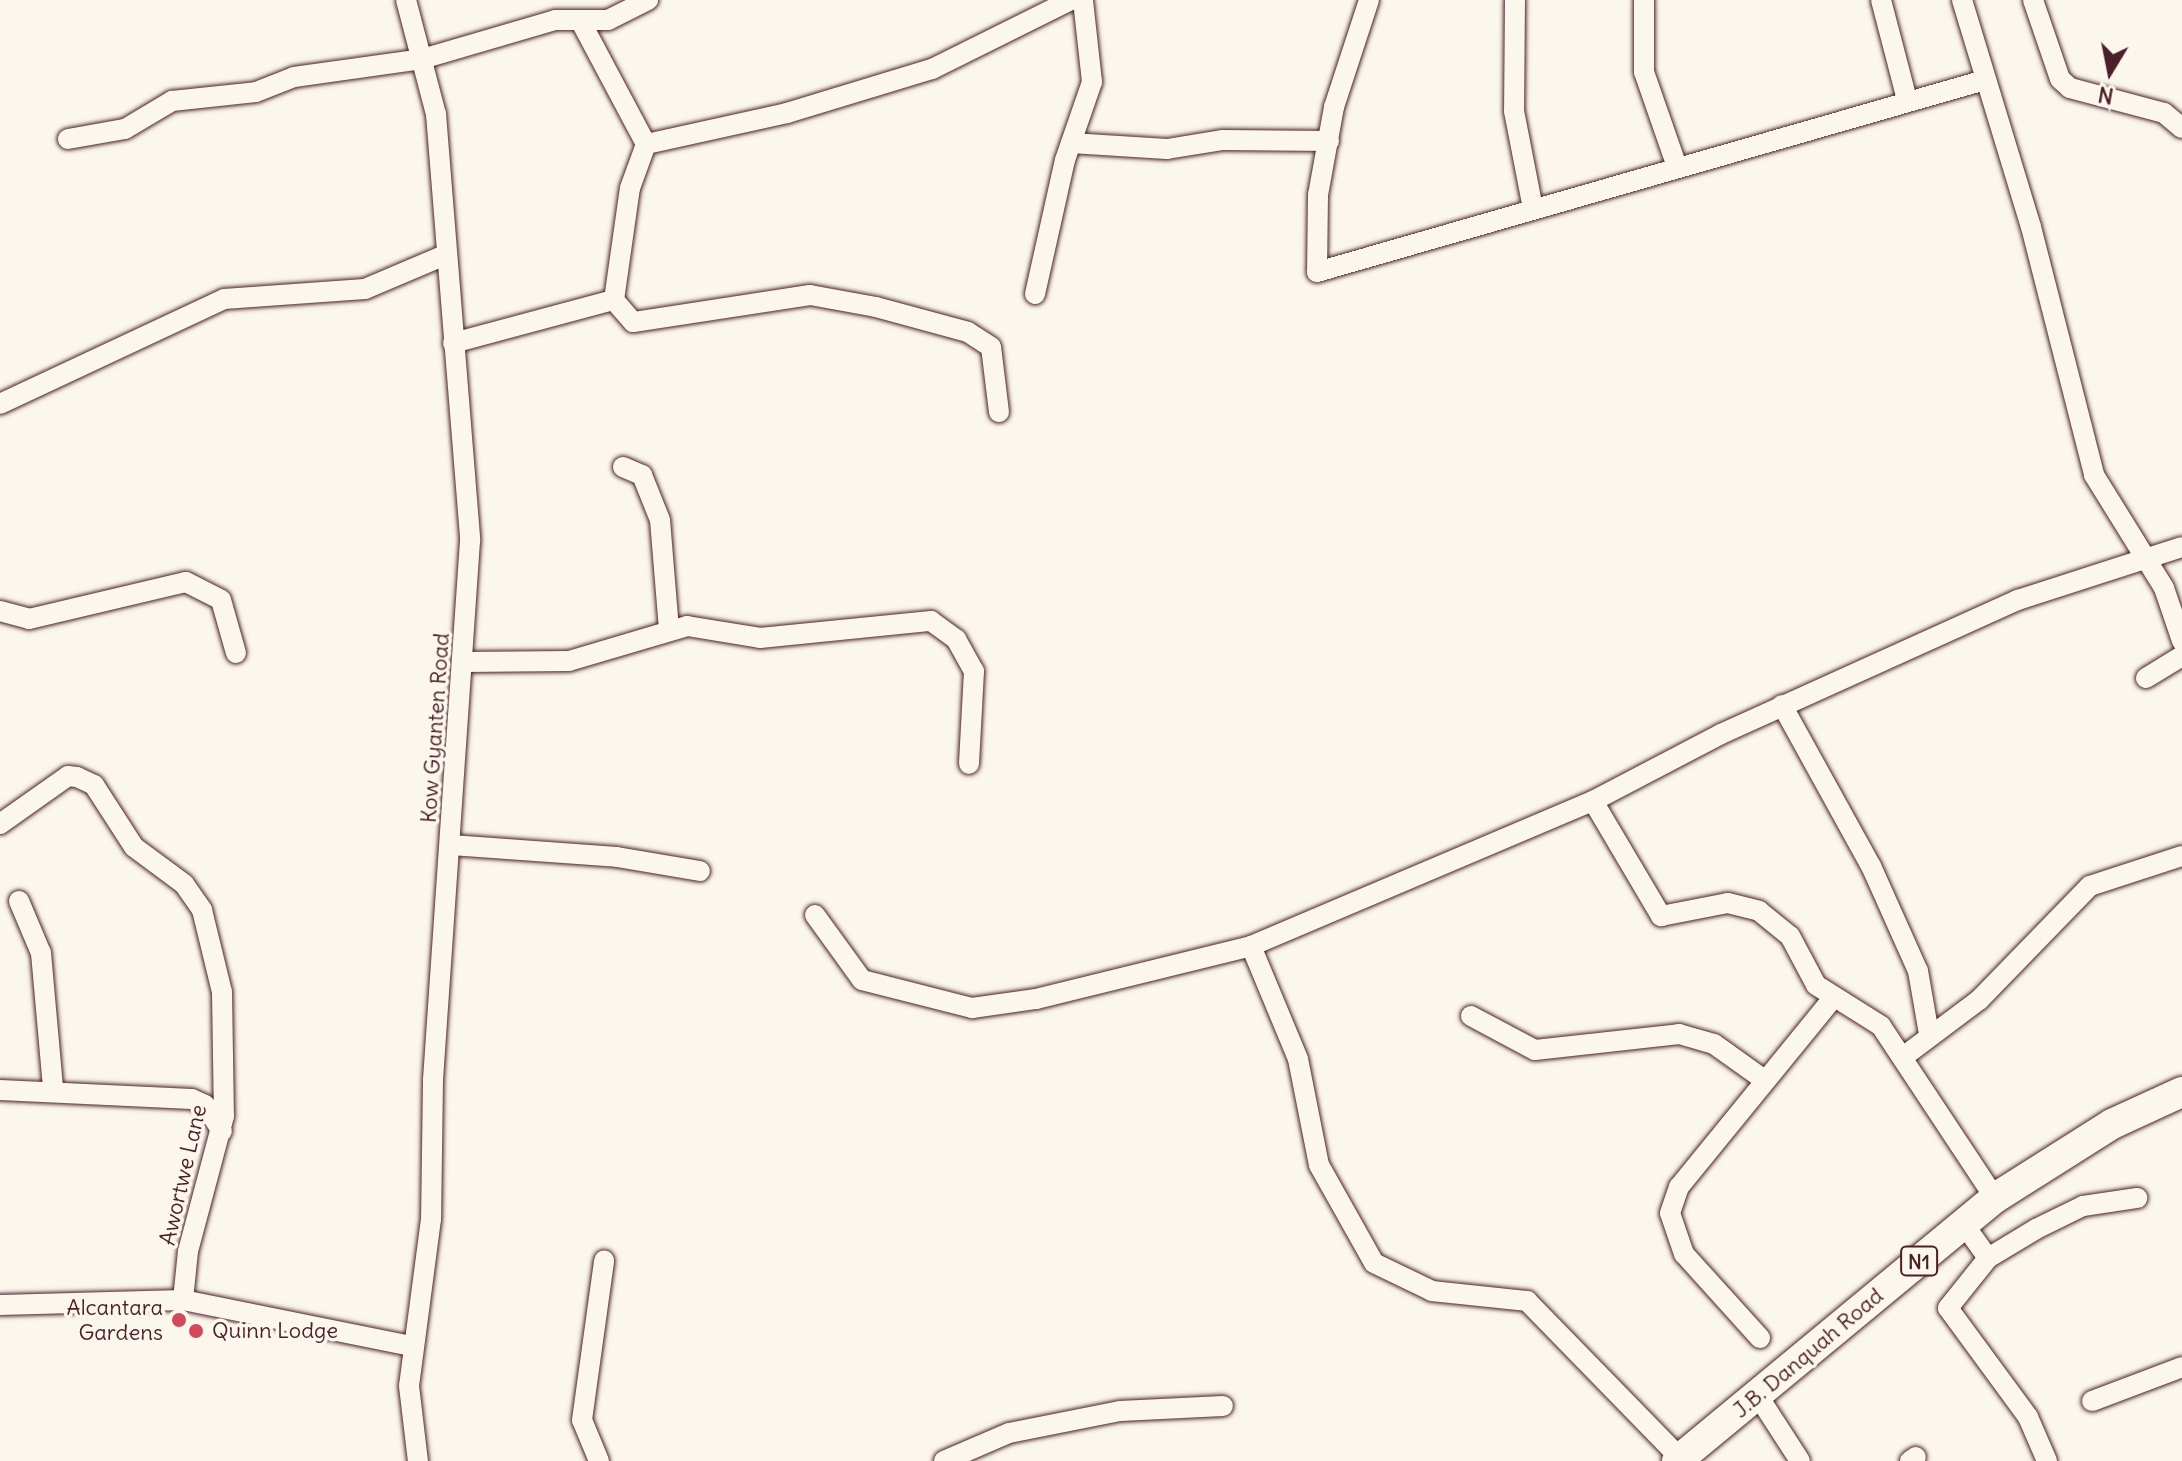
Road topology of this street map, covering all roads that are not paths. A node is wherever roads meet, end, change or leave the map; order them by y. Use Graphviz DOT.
graph roads {
  1 [pos="406,0"];
  2 [pos="648,0"];
  3 [pos="1071,0"];
  4 [pos="1083,0"];
  5 [pos="1369,0"];
  6 [pos="1515,0"];
  7 [pos="1644,0"];
  8 [pos="1881,0"];
  9 [pos="1962,0"];
  10 [pos="2033,0"];
  11 [pos="581,22"];
  12 [pos="422,59"];
  13 [pos="1985,80"];
  14 [pos="1907,100"];
  15 [pos="2182,128"];
  16 [pos="68,139"];
  17 [pos="1329,141"];
  18 [pos="1071,143"];
  19 [pos="646,144"];
  20 [pos="1677,167"];
  21 [pos="1533,209"];
  22 [pos="445,255"];
  23 [pos="1035,294"];
  24 [pos="614,300"];
  25 [pos="453,343"];
  26 [pos="0,404"];
  27 [pos="999,412"];
  28 [pos="623,467"];
  29 [pos="2182,547"];
  30 [pos="2146,561"];
  31 [pos="0,611"];
  32 [pos="669,629"];
  33 [pos="2182,641"];
  34 [pos="236,653"];
  35 [pos="2182,656"];
  36 [pos="464,662"];
  37 [pos="2146,678"];
  38 [pos="1782,705"];
  39 [pos="969,764"];
  40 [pos="1593,801"];
  41 [pos="0,824"];
  42 [pos="451,845"];
  43 [pos="2182,856"];
  44 [pos="700,871"];
  45 [pos="19,901"];
  46 [pos="815,915"];
  47 [pos="1251,946"];
  48 [pos="1833,998"];
  49 [pos="1471,1016"];
  50 [pos="1929,1034"];
  51 [pos="1903,1057"];
  52 [pos="1763,1079"];
  53 [pos="53,1088"];
  54 [pos="0,1090"];
  55 [pos="2182,1092"];
  56 [pos="222,1131"];
  57 [pos="1995,1198"];
  58 [pos="2137,1198"];
  59 [pos="1963,1223"];
  60 [pos="1988,1258"];
  61 [pos="604,1261"];
  62 [pos="183,1300"];
  63 [pos="0,1305"];
  64 [pos="1760,1338"];
  65 [pos="412,1346"];
  66 [pos="2182,1367"];
  67 [pos="1758,1396"];
  68 [pos="2092,1401"];
  69 [pos="1223,1406"];
  70 [pos="1678,1460"];
  71 [pos="418,1461"];
  72 [pos="599,1461"];
  73 [pos="944,1461"];
  74 [pos="1800,1461"];
  75 [pos="2047,1461"];
  1 -- 12 [label="street, Kow Gyanten Road"];
  2 -- 11 [label="street"];
  3 -- 19 [label="street"];
  4 -- 18 [label="street"];
  5 -- 17 [label="street"];
  6 -- 21 [label="street"];
  7 -- 20 [label="street"];
  8 -- 14 [label="street"];
  9 -- 13 [label="street"];
  10 -- 15 [label="street"];
  11 -- 12 [label="street"];
  11 -- 19 [label="street"];
  12 -- 16 [label="street"];
  12 -- 22 [label="street, Kow Gyanten Road"];
  13 -- 14 [label="street"];
  13 -- 30 [label="street"];
  14 -- 20 [label="street"];
  17 -- 18 [label="street"];
  17 -- 21 [label="street"];
  18 -- 23 [label="street"];
  19 -- 24 [label="street"];
  20 -- 21 [label="street"];
  22 -- 25 [label="street, Kow Gyanten Road"];
  22 -- 26 [label="street"];
  24 -- 25 [label="street"];
  24 -- 27 [label="street"];
  25 -- 36 [label="street, Kow Gyanten Road"];
  28 -- 32 [label="street"];
  29 -- 30 [label="street"];
  30 -- 33 [label="street"];
  30 -- 38 [label="street"];
  31 -- 34 [label="street"];
  32 -- 36 [label="street"];
  32 -- 39 [label="street"];
  35 -- 37 [label="street"];
  36 -- 42 [label="street, Kow Gyanten Road"];
  38 -- 40 [label="street"];
  38 -- 50 [label="street"];
  40 -- 47 [label="street"];
  40 -- 48 [label="street"];
  41 -- 56 [label="street, Awortwe Lane"];
  42 -- 44 [label="street"];
  42 -- 65 [label="street, Kow Gyanten Road"];
  43 -- 50 [label="street"];
  45 -- 53 [label="street"];
  46 -- 47 [label="street"];
  47 -- 70 [label="street"];
  48 -- 51 [label="street"];
  48 -- 52 [label="street"];
  49 -- 52 [label="street"];
  50 -- 51 [label="street"];
  51 -- 57 [label="street"];
  52 -- 64 [label="street"];
  53 -- 54 [label="street"];
  53 -- 56 [label="street"];
  55 -- 57 [label="highway, J.B. Danquah Road / N1"];
  56 -- 62 [label="street, Awortwe Lane"];
  57 -- 59 [label="highway, J.B. Danquah Road / N1"];
  58 -- 60 [label="street"];
  59 -- 60 [label="street"];
  59 -- 67 [label="highway, J.B. Danquah Road / N1"];
  60 -- 75 [label="street"];
  61 -- 72 [label="street"];
  62 -- 63 [label="street"];
  62 -- 65 [label="street"];
  65 -- 71 [label="street, Kow Gyanten Road"];
  66 -- 68 [label="street"];
  67 -- 70 [label="highway, J.B. Danquah Road / N1"];
  67 -- 74 [label="street"];
  69 -- 73 [label="street"];
}
